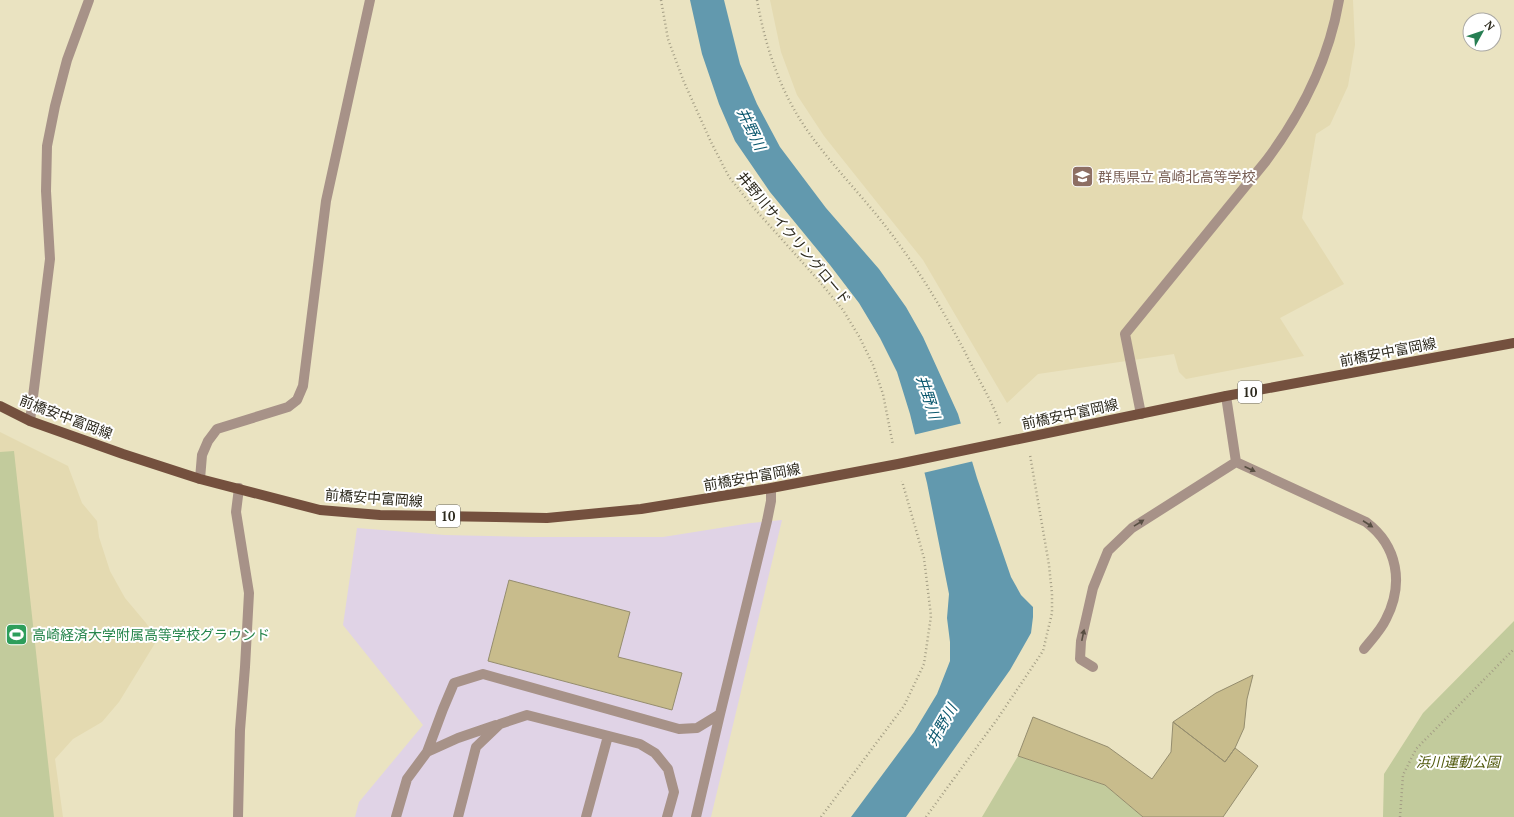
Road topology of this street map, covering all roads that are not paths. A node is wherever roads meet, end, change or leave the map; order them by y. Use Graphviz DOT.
graph roads {
  1 [pos="89,0"];
  2 [pos="370,0"];
  3 [pos="1339,0"];
  4 [pos="1514,343"];
  5 [pos="1226,396"];
  6 [pos="0,406"];
  7 [pos="1141,414"];
  8 [pos="30,421"];
  9 [pos="1236,462"];
  10 [pos="200,479"];
  11 [pos="239,488"];
  12 [pos="771,488"];
  13 [pos="1364,649"];
  14 [pos="1093,667"];
  15 [pos="720,714"];
  16 [pos="500,724"];
  17 [pos="608,736"];
  18 [pos="427,752"];
  19 [pos="238,817"];
  20 [pos="396,817"];
  21 [pos="458,817"];
  22 [pos="586,817"];
  23 [pos="667,817"];
  24 [pos="696,817"];
  1 -- 8 [label="street"];
  2 -- 10 [label="street"];
  3 -- 7 [label="street"];
  4 -- 5 [label="main road, 前橋安中富岡線 / 10"];
  5 -- 7 [label="main road, 前橋安中富岡線 / 10"];
  5 -- 9 [label="street"];
  6 -- 8 [label="main road, 前橋安中富岡線 / 10"];
  7 -- 12 [label="main road, 前橋安中富岡線 / 10"];
  8 -- 10 [label="main road, 前橋安中富岡線 / 10"];
  9 -- 13 [label="street, one-way"];
  14 -- 9 [label="street, one-way"];
  10 -- 11 [label="main road, 前橋安中富岡線 / 10"];
  11 -- 12 [label="main road, 前橋安中富岡線 / 10"];
  11 -- 19 [label="street"];
  12 -- 15 [label="street"];
  15 -- 18 [label="street"];
  15 -- 24 [label="street"];
  16 -- 17 [label="street"];
  16 -- 18 [label="street"];
  16 -- 21 [label="street"];
  17 -- 22 [label="street"];
  17 -- 23 [label="street"];
  18 -- 20 [label="street"];
}
